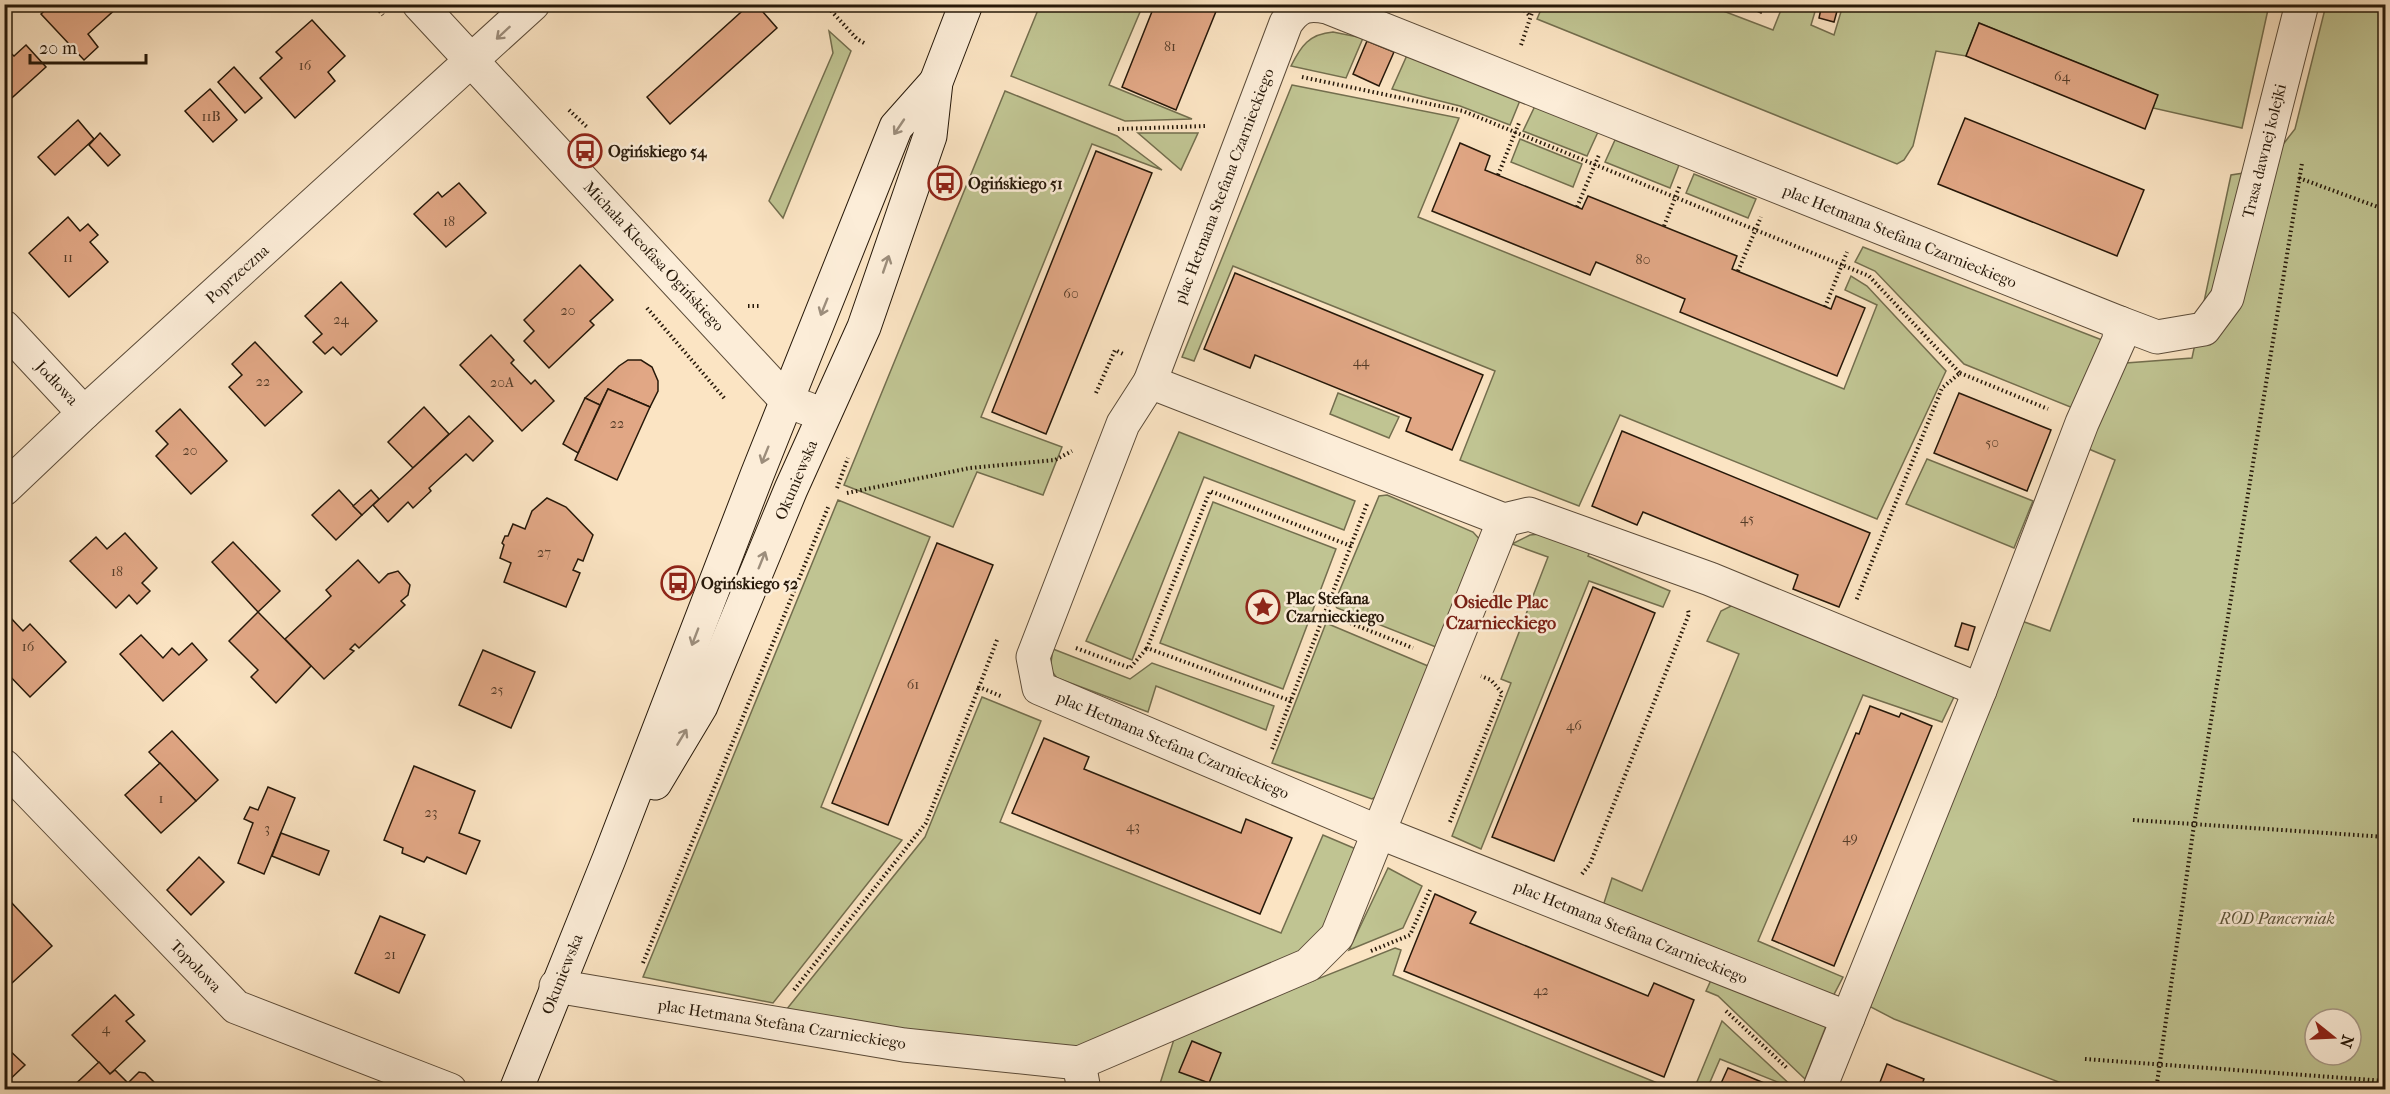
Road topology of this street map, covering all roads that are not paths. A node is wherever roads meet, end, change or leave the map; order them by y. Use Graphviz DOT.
graph roads {
  1 [pos="418,4"];
  2 [pos="533,4"];
  3 [pos="966,4"];
  4 [pos="2302,4"];
  5 [pos="472,61"];
  6 [pos="936,82"];
  7 [pos="2227,298"];
  8 [pos="2120,323"];
  9 [pos="4,327"];
  10 [pos="1155,367"];
  11 [pos="787,400"];
  12 [pos="84,413"];
  13 [pos="824,415"];
  14 [pos="4,489"];
  15 [pos="1504,519"];
  16 [pos="1980,690"];
  17 [pos="4,766"];
  18 [pos="1381,832"];
  19 [pos="609,859"];
  20 [pos="556,986"];
  21 [pos="1848,1018"];
  22 [pos="1082,1076"];
  23 [pos="446,1087"];
  24 [pos="516,1089"];
  25 [pos="1819,1089"];
  1 -- 5 [label="street, Michała Kleofasa Ogińskiego"];
  2 -- 5 [label="street, Poprzeczna, one-way"];
  3 -- 6 [label="street, Okuniewska"];
  4 -- 7 [label="street, Trasa dawnej kolejki"];
  5 -- 11 [label="street, Michała Kleofasa Ogińskiego"];
  5 -- 12 [label="street, Poprzeczna"];
  6 -- 11 [label="street, Okuniewska, one-way"];
  13 -- 6 [label="street, Okuniewska, one-way"];
  7 -- 8 [label="street, plac Hetmana Stefana Czarnieckiego"];
  8 -- 10 [label="street, plac Hetmana Stefana Czarnieckiego"];
  8 -- 16 [label="street"];
  9 -- 12 [label="street, Jodłowa"];
  10 -- 15 [label="street"];
  10 -- 18 [label="street, plac Hetmana Stefana Czarnieckiego"];
  11 -- 13 [label="street, Michała Kleofasa Ogińskiego"];
  11 -- 19 [label="street, Okuniewska, one-way"];
  12 -- 14 [label="street, Poprzeczna"];
  19 -- 13 [label="street, Okuniewska, one-way"];
  15 -- 16 [label="street"];
  15 -- 18 [label="street, plac Hetmana Stefana Czarnieckiego"];
  16 -- 21 [label="street"];
  17 -- 23 [label="street, Topolowa"];
  18 -- 21 [label="street, plac Hetmana Stefana Czarnieckiego"];
  18 -- 22 [label="street, plac Hetmana Stefana Czarnieckiego"];
  19 -- 20 [label="street, Okuniewska"];
  20 -- 22 [label="street, plac Hetmana Stefana Czarnieckiego"];
  20 -- 24 [label="street, Okuniewska"];
  21 -- 25 [label="street"];
}
